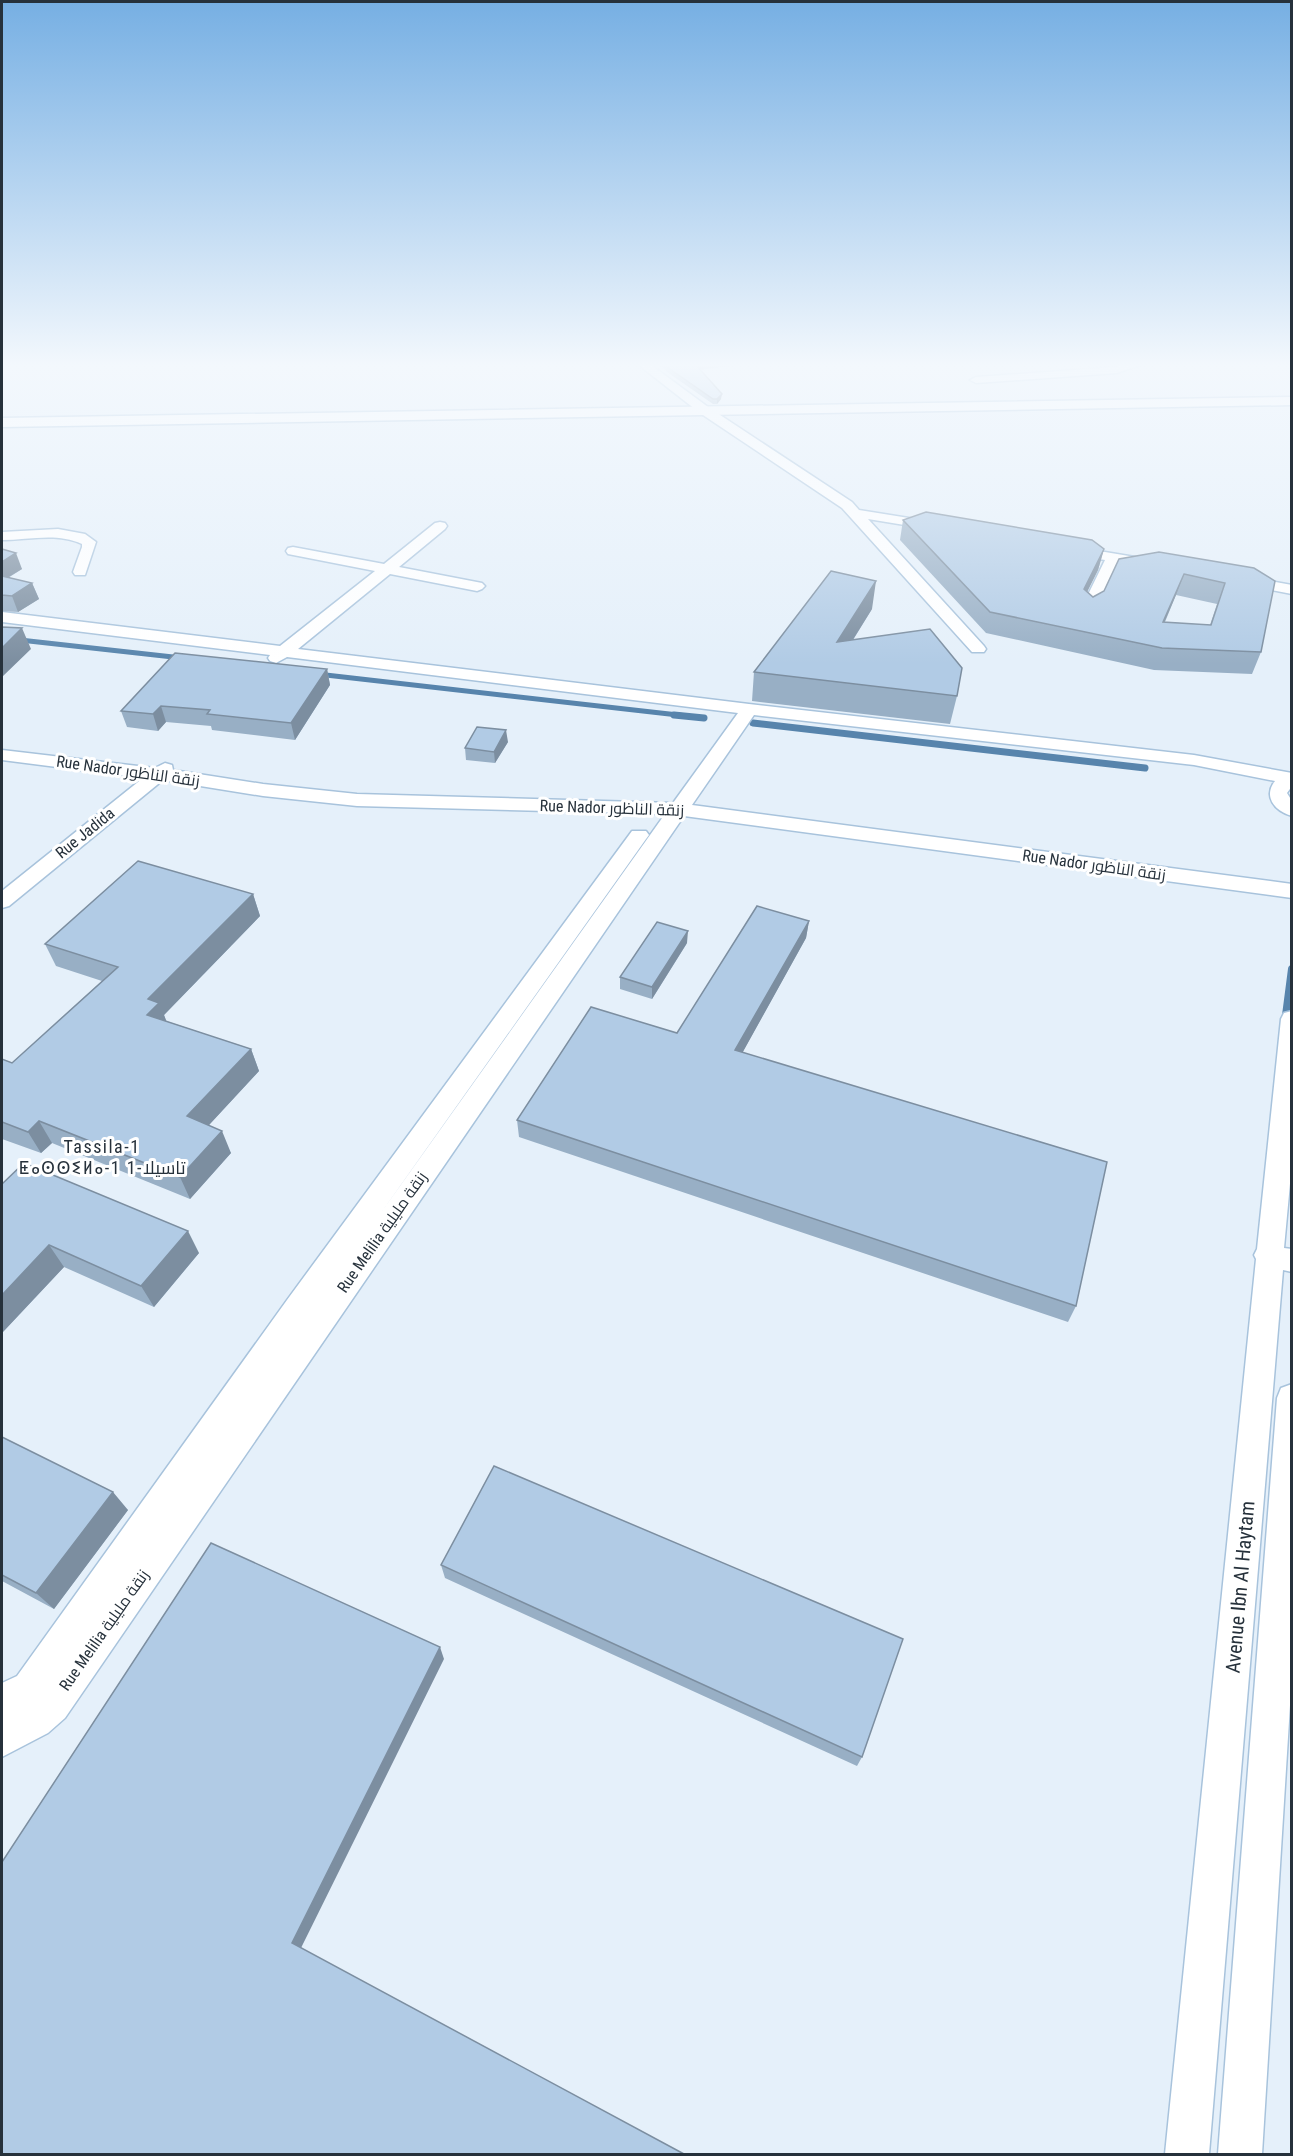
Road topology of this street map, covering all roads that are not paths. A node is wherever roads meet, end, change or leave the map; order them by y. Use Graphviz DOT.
graph roads {
  1 [pos="785,463"];
  2 [pos="853,513"];
  3 [pos="440,526"];
  4 [pos="955,530"];
  5 [pos="2,536"];
  6 [pos="28,536"];
  7 [pos="1057,548"];
  8 [pos="2,551"];
  9 [pos="293,551"];
  10 [pos="1114,557"];
  11 [pos="1169,567"];
  12 [pos="388,568"];
  13 [pos="80,572"];
  14 [pos="1225,578"];
  15 [pos="477,586"];
  16 [pos="1292,590"];
  17 [pos="1088,611"];
  18 [pos="2,617"];
  19 [pos="2,625"];
  20 [pos="978,649"];
  21 [pos="279,656"];
  22 [pos="737,712"];
  23 [pos="2,745"];
  24 [pos="2,755"];
  25 [pos="158,769"];
  26 [pos="1286,781"];
  27 [pos="672,803"];
  28 [pos="1290,809"];
  29 [pos="1292,880"];
  30 [pos="2,888"];
  31 [pos="1292,891"];
  32 [pos="2,901"];
  33 [pos="1292,1019"];
  34 [pos="1280,1258"];
  35 [pos="1292,1398"];
  36 [pos="2,1702"];
  37 [pos="2,1739"];
  38 [pos="1187,2154"];
  39 [pos="1240,2154"];
  1 -- 2 [label="street"];
  2 -- 4 [label="street"];
  2 -- 20 [label="street"];
  3 -- 12 [label="street"];
  5 -- 6 [label="street"];
  6 -- 8 [label="street"];
  6 -- 13 [label="street"];
  7 -- 10 [label="street"];
  9 -- 12 [label="street"];
  10 -- 11 [label="street"];
  10 -- 17 [label="street"];
  12 -- 15 [label="street"];
  12 -- 21 [label="street"];
  14 -- 16 [label="street"];
  18 -- 21 [label="street"];
  19 -- 21 [label="street"];
  21 -- 22 [label="street"];
  22 -- 26 [label="street"];
  22 -- 27 [label="street, Rue Melilia زنقة مليلية"];
  23 -- 25 [label="street, Rue Nador زنقة الناظور"];
  24 -- 25 [label="street, Rue Nador زنقة الناظور"];
  25 -- 27 [label="street, Rue Nador زنقة الناظور"];
  25 -- 30 [label="street, Rue Jadida"];
  25 -- 32 [label="street, Rue Jadida"];
  26 -- 28 [label="street"];
  27 -- 29 [label="street, Rue Nador زنقة الناظور"];
  27 -- 31 [label="street, Rue Nador زنقة الناظور"];
  27 -- 36 [label="street, Rue Melilia زنقة مليلية"];
  27 -- 37 [label="street, Rue Melilia زنقة مليلية"];
  33 -- 34 [label="street, Avenue Ibn Al Haytam"];
  34 -- 38 [label="street, Avenue Ibn Al Haytam"];
  35 -- 39 [label="street"];
}
